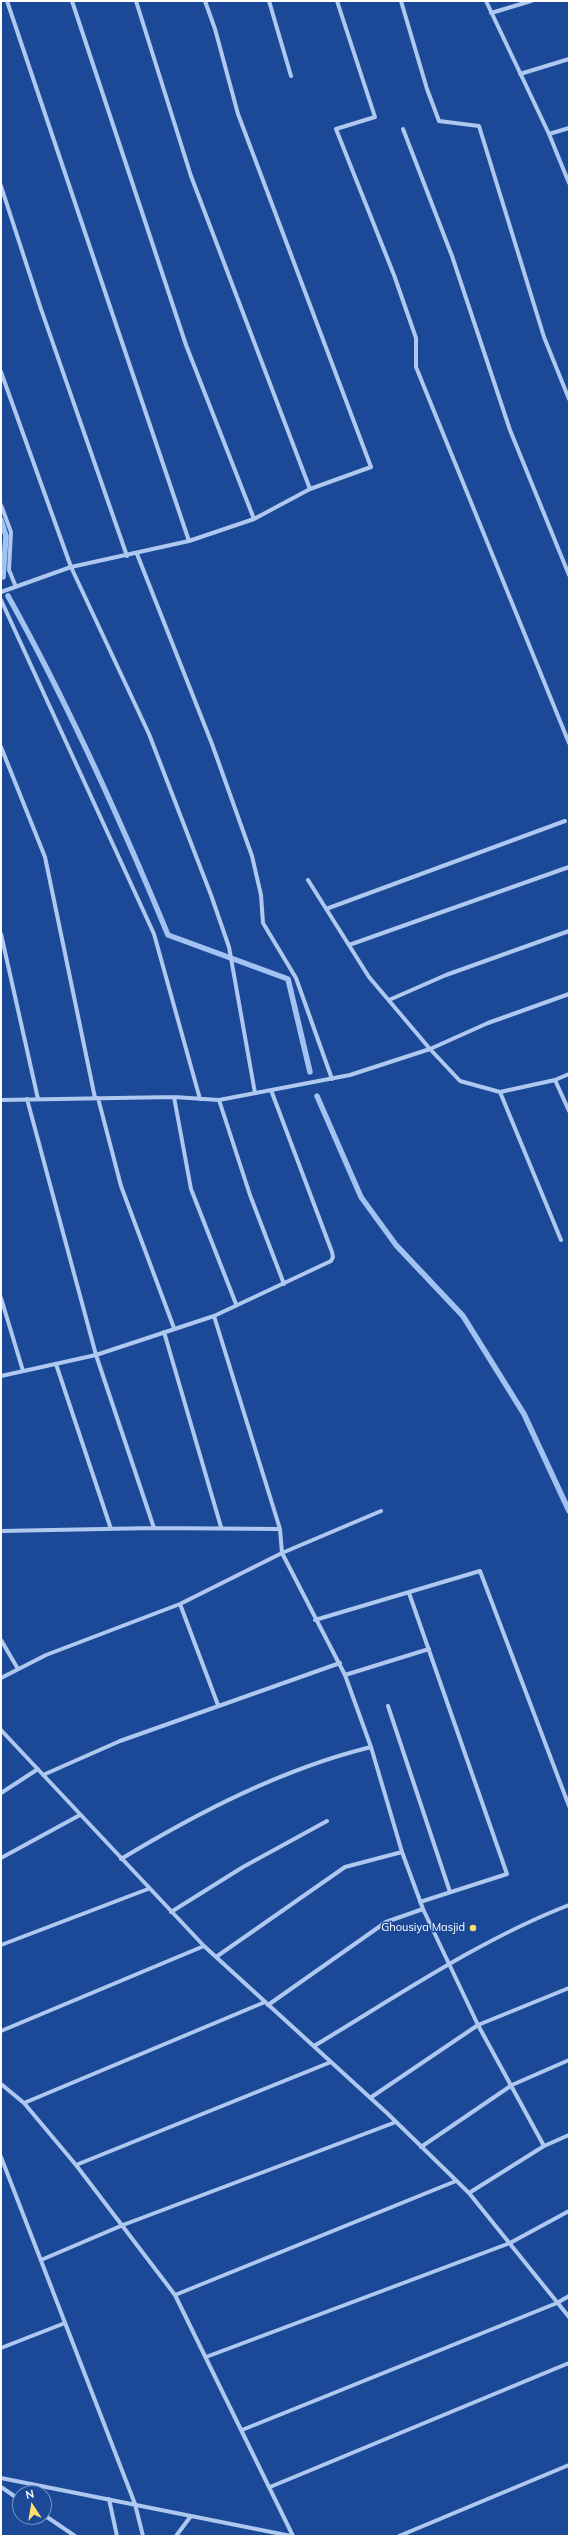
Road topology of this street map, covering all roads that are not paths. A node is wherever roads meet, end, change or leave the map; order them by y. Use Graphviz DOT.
graph roads {
  1 [pos="7,1"];
  2 [pos="72,1"];
  3 [pos="136,1"];
  4 [pos="205,1"];
  5 [pos="269,1"];
  6 [pos="337,1"];
  7 [pos="401,1"];
  8 [pos="486,1"];
  9 [pos="531,1"];
  10 [pos="491,13"];
  11 [pos="569,59"];
  12 [pos="520,74"];
  13 [pos="291,76"];
  14 [pos="569,128"];
  15 [pos="402,129"];
  16 [pos="549,134"];
  17 [pos="569,183"];
  18 [pos="1,186"];
  19 [pos="1,372"];
  20 [pos="569,399"];
  21 [pos="310,489"];
  22 [pos="1,505"];
  23 [pos="254,519"];
  24 [pos="189,541"];
  25 [pos="137,554"];
  26 [pos="127,556"];
  27 [pos="71,567"];
  28 [pos="569,575"];
  29 [pos="16,587"];
  30 [pos="1,592"];
  31 [pos="1,600"];
  32 [pos="569,743"];
  33 [pos="1,747"];
  34 [pos="565,821"];
  35 [pos="569,867"];
  36 [pos="308,880"];
  37 [pos="326,909"];
  38 [pos="569,931"];
  39 [pos="1,934"];
  40 [pos="349,945"];
  41 [pos="569,994"];
  42 [pos="389,1000"];
  43 [pos="430,1049"];
  44 [pos="569,1074"];
  45 [pos="332,1079"];
  46 [pos="555,1080"];
  47 [pos="271,1090"];
  48 [pos="500,1092"];
  49 [pos="254,1093"];
  50 [pos="174,1097"];
  51 [pos="96,1098"];
  52 [pos="27,1099"];
  53 [pos="38,1099"];
  54 [pos="200,1099"];
  55 [pos="1,1100"];
  56 [pos="219,1100"];
  57 [pos="569,1111"];
  58 [pos="561,1240"];
  59 [pos="284,1284"];
  60 [pos="1,1298"];
  61 [pos="236,1304"];
  62 [pos="214,1316"];
  63 [pos="174,1328"];
  64 [pos="164,1332"];
  65 [pos="96,1355"];
  66 [pos="56,1364"];
  67 [pos="23,1371"];
  68 [pos="1,1376"];
  69 [pos="381,1511"];
  70 [pos="220,1527"];
  71 [pos="154,1528"];
  72 [pos="111,1529"];
  73 [pos="280,1529"];
  74 [pos="1,1531"];
  75 [pos="282,1553"];
  76 [pos="409,1592"];
  77 [pos="180,1604"];
  78 [pos="315,1620"];
  79 [pos="1,1640"];
  80 [pos="429,1649"];
  81 [pos="340,1663"];
  82 [pos="18,1669"];
  83 [pos="345,1675"];
  84 [pos="1,1678"];
  85 [pos="218,1705"];
  86 [pos="388,1706"];
  87 [pos="1,1730"];
  88 [pos="371,1747"];
  89 [pos="38,1770"];
  90 [pos="43,1775"];
  91 [pos="1,1793"];
  92 [pos="569,1806"];
  93 [pos="80,1815"];
  94 [pos="327,1821"];
  95 [pos="402,1852"];
  96 [pos="1,1858"];
  97 [pos="121,1859"];
  98 [pos="148,1889"];
  99 [pos="450,1892"];
  100 [pos="420,1902"];
  101 [pos="569,1905"];
  102 [pos="423,1910"];
  103 [pos="171,1912"];
  104 [pos="1,1945"];
  105 [pos="204,1946"];
  106 [pos="216,1957"];
  107 [pos="448,1966"];
  108 [pos="569,1988"];
  109 [pos="267,2003"];
  110 [pos="478,2025"];
  111 [pos="1,2031"];
  112 [pos="314,2046"];
  113 [pos="569,2060"];
  114 [pos="331,2062"];
  115 [pos="1,2084"];
  116 [pos="512,2085"];
  117 [pos="370,2098"];
  118 [pos="24,2103"];
  119 [pos="396,2122"];
  120 [pos="569,2135"];
  121 [pos="544,2146"];
  122 [pos="421,2147"];
  123 [pos="1,2157"];
  124 [pos="76,2165"];
  125 [pos="456,2181"];
  126 [pos="469,2194"];
  127 [pos="569,2211"];
  128 [pos="123,2225"];
  129 [pos="510,2243"];
  130 [pos="41,2260"];
  131 [pos="175,2295"];
  132 [pos="569,2296"];
  133 [pos="557,2303"];
  134 [pos="569,2317"];
  135 [pos="65,2323"];
  136 [pos="1,2348"];
  137 [pos="206,2357"];
  138 [pos="569,2363"];
  139 [pos="242,2430"];
  140 [pos="569,2465"];
  141 [pos="1,2478"];
  142 [pos="1,2487"];
  143 [pos="270,2487"];
  144 [pos="12,2495"];
  145 [pos="109,2499"];
  146 [pos="135,2504"];
  147 [pos="191,2516"];
  148 [pos="52,2521"];
  149 [pos="75,2536"];
  150 [pos="117,2536"];
  151 [pos="143,2536"];
  152 [pos="176,2536"];
  153 [pos="292,2536"];
  154 [pos="399,2536"];
  1 -- 24 [label="street"];
  2 -- 23 [label="street"];
  3 -- 21 [label="street"];
  4 -- 21 [label="street"];
  5 -- 13 [label="street"];
  6 -- 32 [label="street"];
  7 -- 20 [label="street"];
  8 -- 10 [label="street"];
  9 -- 10 [label="street"];
  10 -- 12 [label="street"];
  11 -- 12 [label="street"];
  12 -- 16 [label="street"];
  14 -- 16 [label="street"];
  15 -- 28 [label="street"];
  16 -- 17 [label="street"];
  18 -- 26 [label="street"];
  19 -- 27 [label="street"];
  21 -- 23 [label="street"];
  22 -- 29 [label="street"];
  23 -- 24 [label="street"];
  24 -- 25 [label="street"];
  25 -- 26 [label="street"];
  25 -- 45 [label="street"];
  26 -- 27 [label="street"];
  27 -- 29 [label="street"];
  27 -- 49 [label="street"];
  29 -- 30 [label="street"];
  31 -- 54 [label="street"];
  33 -- 51 [label="street"];
  34 -- 37 [label="street"];
  35 -- 40 [label="street"];
  36 -- 37 [label="street"];
  37 -- 40 [label="street"];
  38 -- 42 [label="street"];
  39 -- 53 [label="street"];
  40 -- 42 [label="street"];
  41 -- 43 [label="street"];
  42 -- 43 [label="street"];
  43 -- 45 [label="street"];
  43 -- 48 [label="street"];
  44 -- 46 [label="street"];
  45 -- 47 [label="street"];
  46 -- 48 [label="street"];
  46 -- 57 [label="street"];
  47 -- 49 [label="street"];
  47 -- 59 [label="street"];
  48 -- 58 [label="street"];
  49 -- 56 [label="street"];
  50 -- 51 [label="street"];
  50 -- 54 [label="street"];
  50 -- 61 [label="street"];
  51 -- 53 [label="street"];
  51 -- 63 [label="street"];
  52 -- 53 [label="street"];
  52 -- 55 [label="street"];
  52 -- 65 [label="street"];
  54 -- 56 [label="street"];
  56 -- 59 [label="street"];
  59 -- 61 [label="street"];
  60 -- 67 [label="street"];
  61 -- 62 [label="street"];
  62 -- 63 [label="street"];
  62 -- 73 [label="street"];
  63 -- 64 [label="street"];
  64 -- 65 [label="street"];
  64 -- 70 [label="street"];
  65 -- 66 [label="street"];
  65 -- 71 [label="street"];
  66 -- 67 [label="street"];
  66 -- 72 [label="street"];
  67 -- 68 [label="street"];
  69 -- 75 [label="street"];
  70 -- 71 [label="street"];
  70 -- 73 [label="street"];
  71 -- 72 [label="street"];
  72 -- 74 [label="street"];
  73 -- 75 [label="street"];
  75 -- 77 [label="street"];
  75 -- 78 [label="street"];
  76 -- 78 [label="street"];
  76 -- 80 [label="street"];
  76 -- 92 [label="street"];
  77 -- 82 [label="street"];
  77 -- 85 [label="street"];
  78 -- 81 [label="street"];
  79 -- 82 [label="street"];
  80 -- 83 [label="street"];
  80 -- 99 [label="street"];
  81 -- 83 [label="street"];
  81 -- 85 [label="street"];
  82 -- 84 [label="street"];
  83 -- 88 [label="street"];
  85 -- 90 [label="street"];
  86 -- 99 [label="street"];
  87 -- 89 [label="street"];
  88 -- 95 [label="street"];
  88 -- 97 [label="street"];
  89 -- 90 [label="street"];
  89 -- 91 [label="street"];
  90 -- 93 [label="street"];
  93 -- 96 [label="street"];
  93 -- 97 [label="street"];
  94 -- 103 [label="street"];
  95 -- 100 [label="street"];
  95 -- 106 [label="street"];
  97 -- 98 [label="street"];
  98 -- 103 [label="street"];
  98 -- 104 [label="street"];
  99 -- 100 [label="street"];
  100 -- 102 [label="street"];
  101 -- 107 [label="street"];
  102 -- 107 [label="street"];
  102 -- 109 [label="street"];
  103 -- 105 [label="street"];
  105 -- 106 [label="street"];
  105 -- 111 [label="street"];
  106 -- 109 [label="street"];
  107 -- 110 [label="street"];
  107 -- 112 [label="street"];
  108 -- 110 [label="street"];
  109 -- 112 [label="street"];
  109 -- 118 [label="street"];
  110 -- 116 [label="street"];
  110 -- 117 [label="street"];
  112 -- 114 [label="street"];
  113 -- 116 [label="street"];
  114 -- 117 [label="street"];
  114 -- 124 [label="street"];
  115 -- 118 [label="street"];
  116 -- 121 [label="street"];
  116 -- 122 [label="street"];
  117 -- 119 [label="street"];
  118 -- 124 [label="street"];
  119 -- 122 [label="street"];
  119 -- 128 [label="street"];
  120 -- 121 [label="street"];
  121 -- 126 [label="street"];
  122 -- 125 [label="street"];
  123 -- 130 [label="street"];
  124 -- 128 [label="street"];
  125 -- 126 [label="street"];
  125 -- 131 [label="street"];
  126 -- 129 [label="street"];
  127 -- 129 [label="street"];
  128 -- 130 [label="street"];
  128 -- 131 [label="street"];
  129 -- 133 [label="street"];
  129 -- 137 [label="street"];
  130 -- 135 [label="street"];
  131 -- 137 [label="street"];
  132 -- 133 [label="street"];
  133 -- 134 [label="street"];
  133 -- 139 [label="street"];
  135 -- 136 [label="street"];
  135 -- 146 [label="street"];
  137 -- 139 [label="street"];
  138 -- 143 [label="street"];
  139 -- 143 [label="street"];
  140 -- 154 [label="street"];
  141 -- 145 [label="street"];
  142 -- 144 [label="street"];
  143 -- 153 [label="street"];
  145 -- 146 [label="street"];
  145 -- 150 [label="street"];
  146 -- 147 [label="street"];
  146 -- 151 [label="street"];
  147 -- 152 [label="street"];
  147 -- 153 [label="street"];
  148 -- 149 [label="street"];
}
